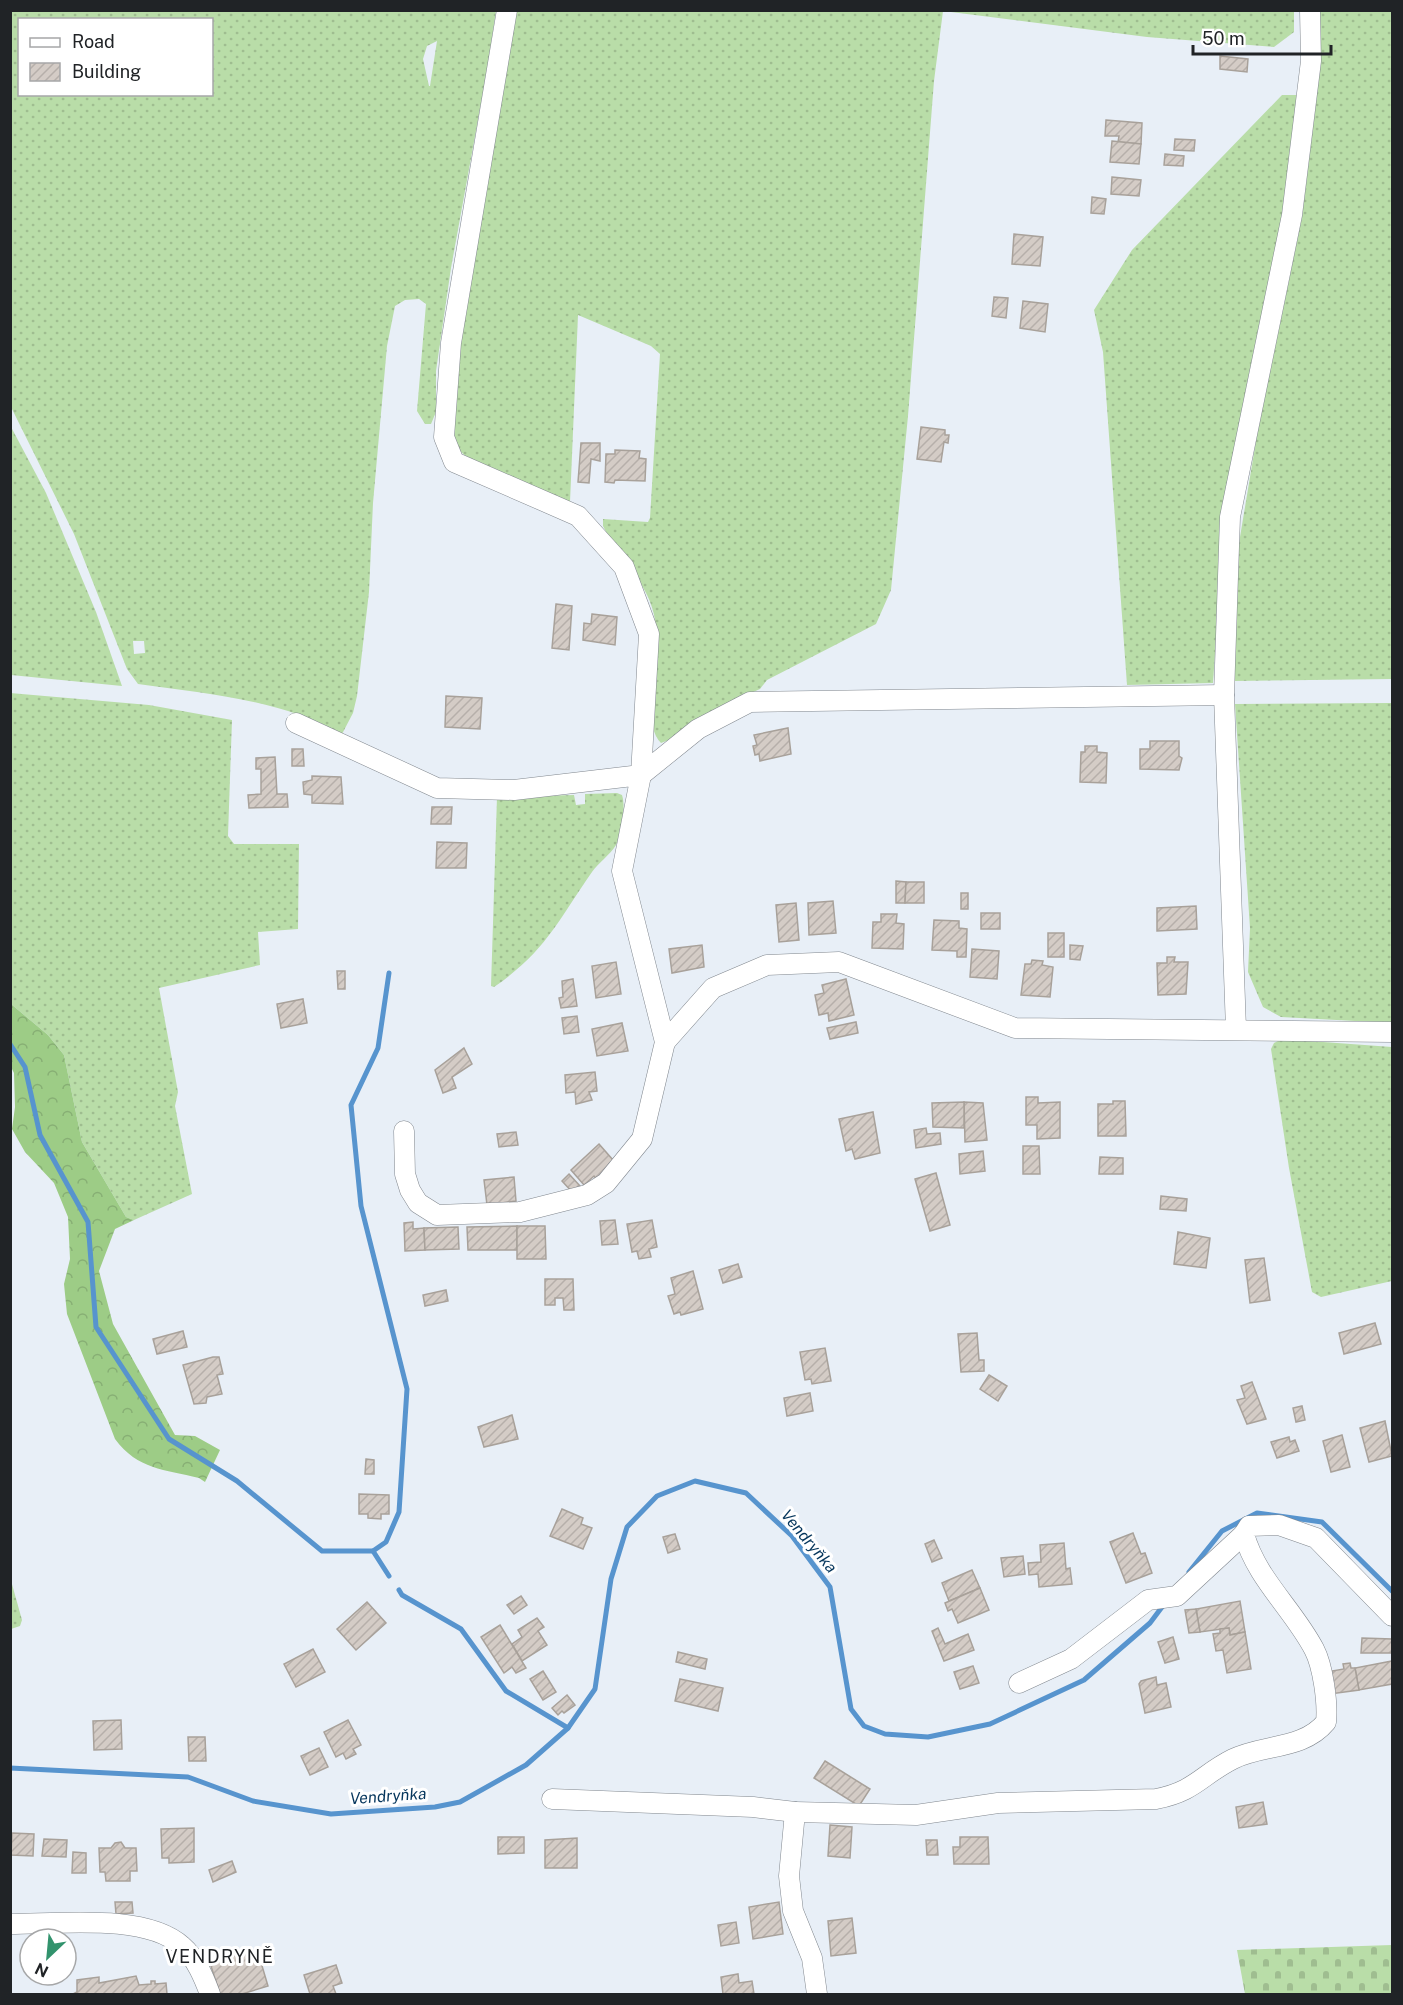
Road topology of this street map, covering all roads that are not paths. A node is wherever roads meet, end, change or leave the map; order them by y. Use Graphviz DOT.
graph roads {
  1 [pos="507,10"];
  2 [pos="1310,10"];
  3 [pos="1224,696"];
  4 [pos="296,723"];
  5 [pos="641,775"];
  6 [pos="1236,1029"];
  7 [pos="1392,1032"];
  8 [pos="665,1042"];
  9 [pos="404,1131"];
  10 [pos="1244,1534"];
  11 [pos="1392,1616"];
  12 [pos="1018,1683"];
  13 [pos="552,1799"];
  14 [pos="795,1812"];
  15 [pos="10,1924"];
  16 [pos="210,1995"];
  17 [pos="817,1995"];
  1 -- 5 [label="street"];
  2 -- 3 [label="street"];
  3 -- 5 [label="street"];
  3 -- 6 [label="street"];
  4 -- 5 [label="street"];
  5 -- 8 [label="street"];
  6 -- 7 [label="street"];
  6 -- 8 [label="street"];
  8 -- 9 [label="street"];
  10 -- 11 [label="street"];
  10 -- 12 [label="street"];
  10 -- 14 [label="street"];
  13 -- 14 [label="street"];
  14 -- 17 [label="street"];
  15 -- 16 [label="street"];
}
